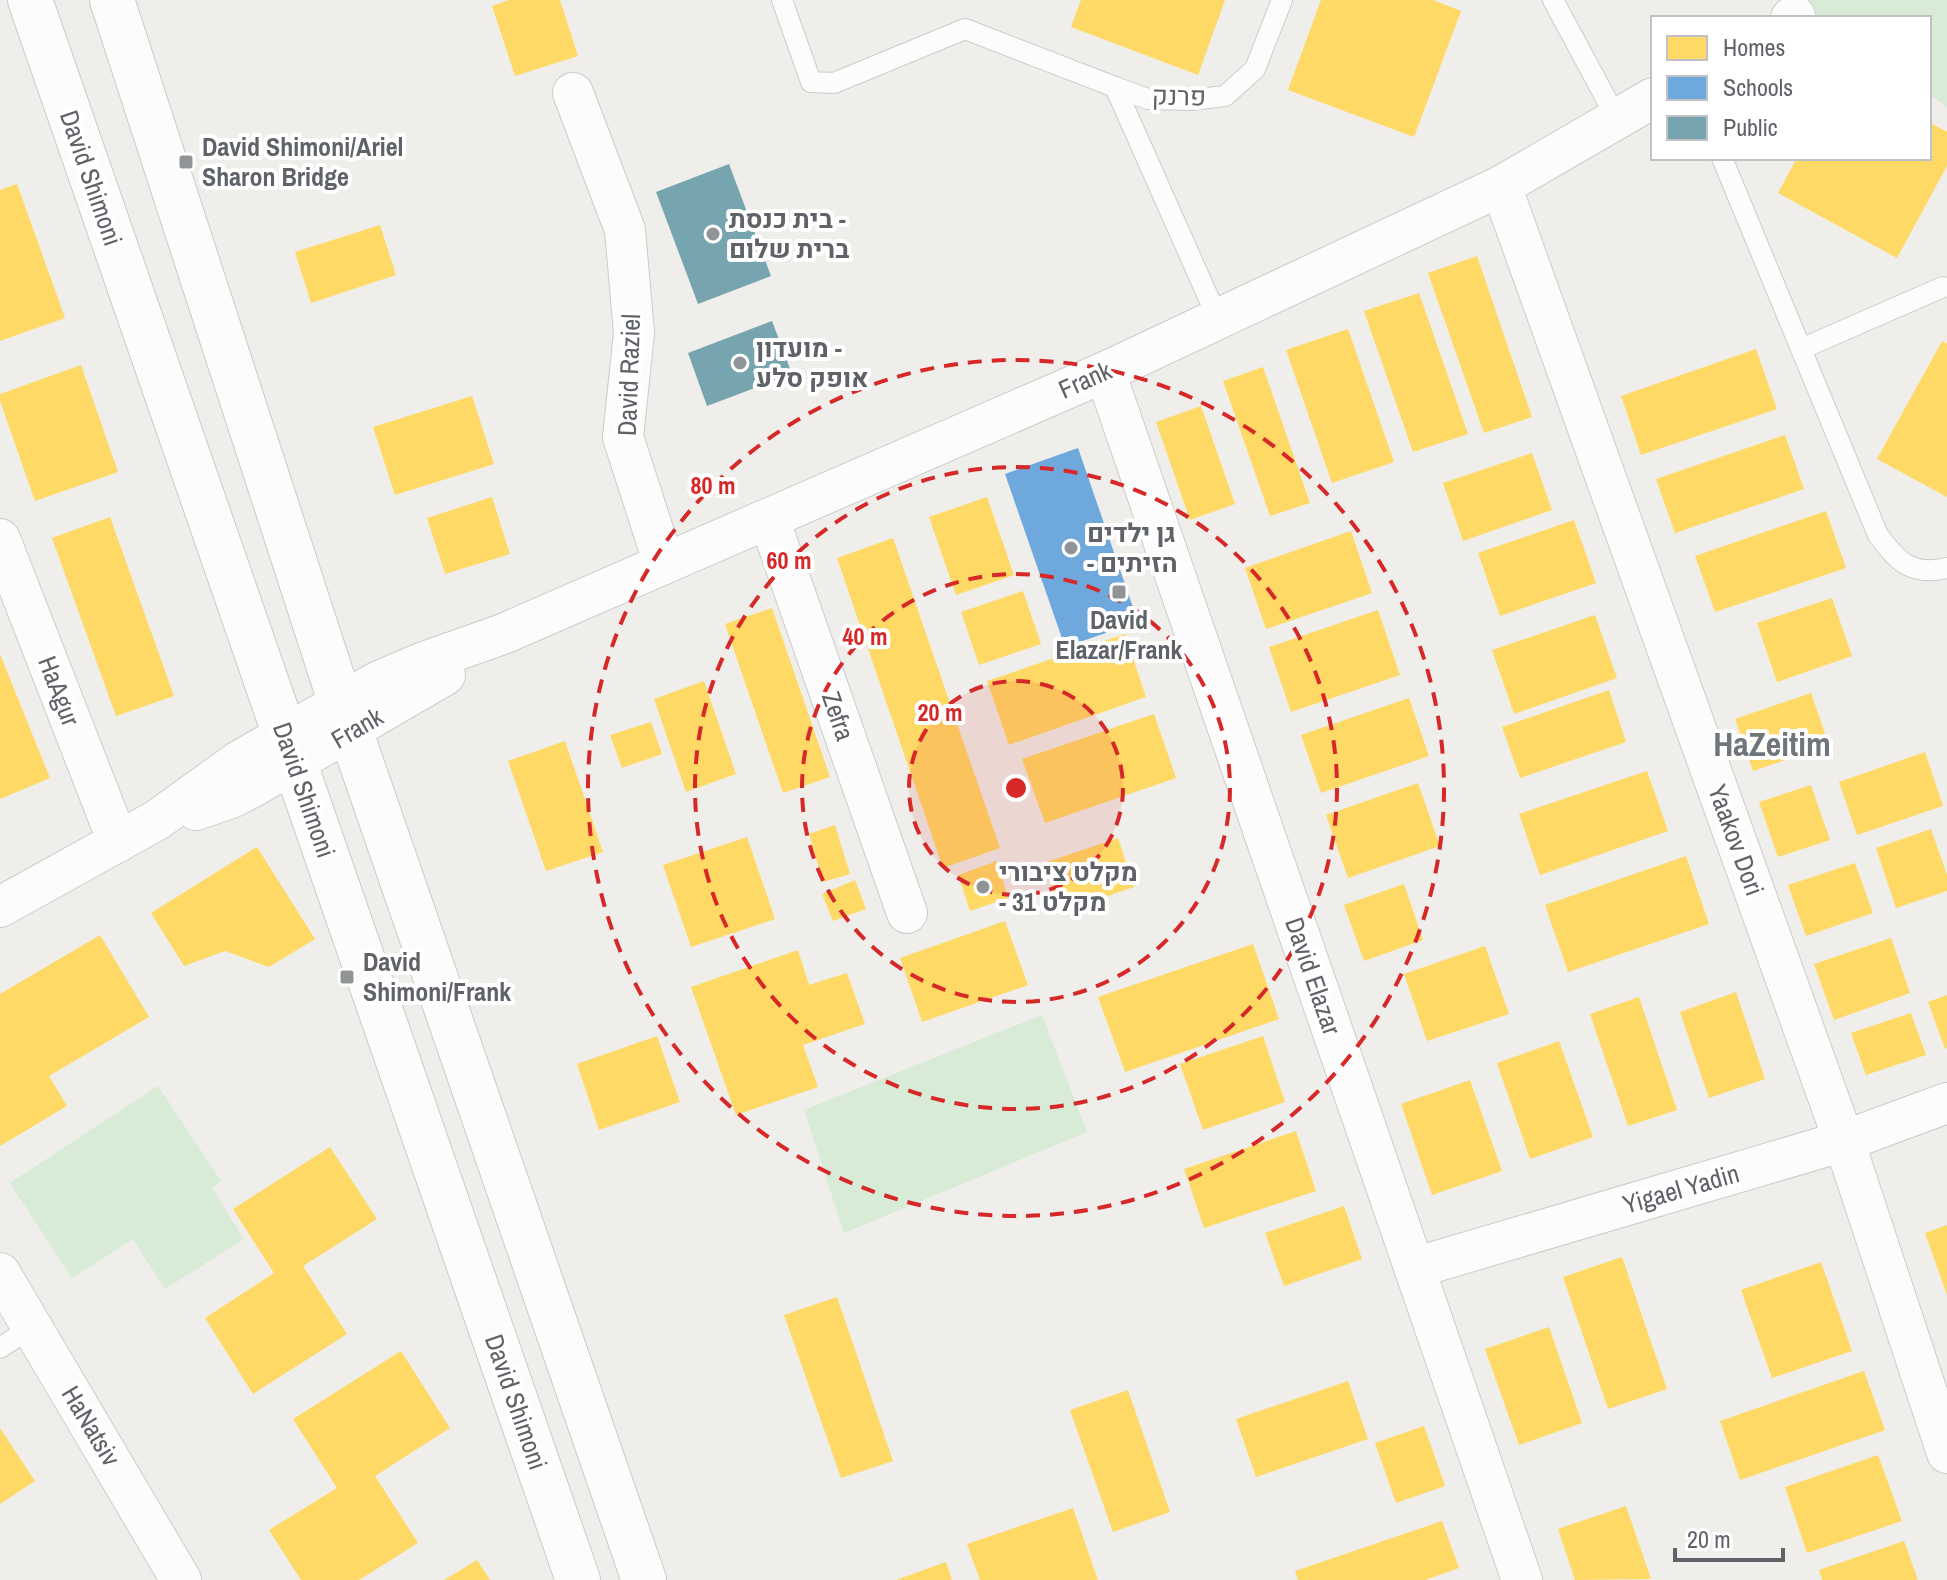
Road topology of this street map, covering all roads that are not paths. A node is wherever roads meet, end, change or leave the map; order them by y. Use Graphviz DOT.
graph roads {
  1 [pos="30,0"];
  2 [pos="112,0"];
  3 [pos="782,0"];
  4 [pos="1282,0"];
  5 [pos="1553,0"];
  6 [pos="1115,87"];
  7 [pos="573,93"];
  8 [pos="1651,99"];
  9 [pos="1617,119"];
  10 [pos="1723,160"];
  11 [pos="1501,186"];
  12 [pos="1943,287"];
  13 [pos="1218,319"];
  14 [pos="1801,349"];
  15 [pos="1105,372"];
  16 [pos="769,519"];
  17 [pos="0,539"];
  18 [pos="664,564"];
  19 [pos="1947,568"];
  20 [pos="346,718"];
  21 [pos="290,749"];
  22 [pos="118,842"];
  23 [pos="1,903"];
  24 [pos="907,913"];
  25 [pos="1947,1103"];
  26 [pos="1844,1141"];
  27 [pos="1414,1268"];
  28 [pos="0,1273"];
  29 [pos="16,1338"];
  30 [pos="1947,1453"];
  31 [pos="181,1580"];
  32 [pos="578,1580"];
  33 [pos="644,1580"];
  34 [pos="1522,1580"];
  1 -- 21 [label="main road, David Shimoni"];
  2 -- 20 [label="main road"];
  3 -- 6 [label="lane, פרנק"];
  4 -- 6 [label="lane, פרנק"];
  5 -- 9 [label="lane"];
  6 -- 13 [label="lane"];
  7 -- 18 [label="street, David Raziel"];
  8 -- 9 [label="street, Frank"];
  9 -- 11 [label="street, Frank"];
  10 -- 14 [label="lane"];
  11 -- 13 [label="street, Frank"];
  11 -- 26 [label="street, Yaakov Dori"];
  12 -- 14 [label="lane"];
  13 -- 15 [label="street, Frank"];
  14 -- 19 [label="lane"];
  15 -- 16 [label="street, Frank"];
  15 -- 27 [label="street, David Elazar"];
  16 -- 18 [label="street, Frank"];
  16 -- 24 [label="street, Zefra"];
  17 -- 22 [label="street, HaAgur"];
  18 -- 20 [label="street, Frank"];
  20 -- 21 [label="street, Frank"];
  20 -- 33 [label="main road"];
  21 -- 22 [label="street, Frank"];
  21 -- 32 [label="main road, David Shimoni"];
  22 -- 23 [label="street, Frank"];
  25 -- 26 [label="street, Yigael Yadin"];
  26 -- 27 [label="street, Yigael Yadin"];
  26 -- 30 [label="street, Yaakov Dori"];
  27 -- 34 [label="street, David Elazar"];
  28 -- 29 [label="street, HaNatsiv"];
  29 -- 31 [label="street, HaNatsiv"];
}
